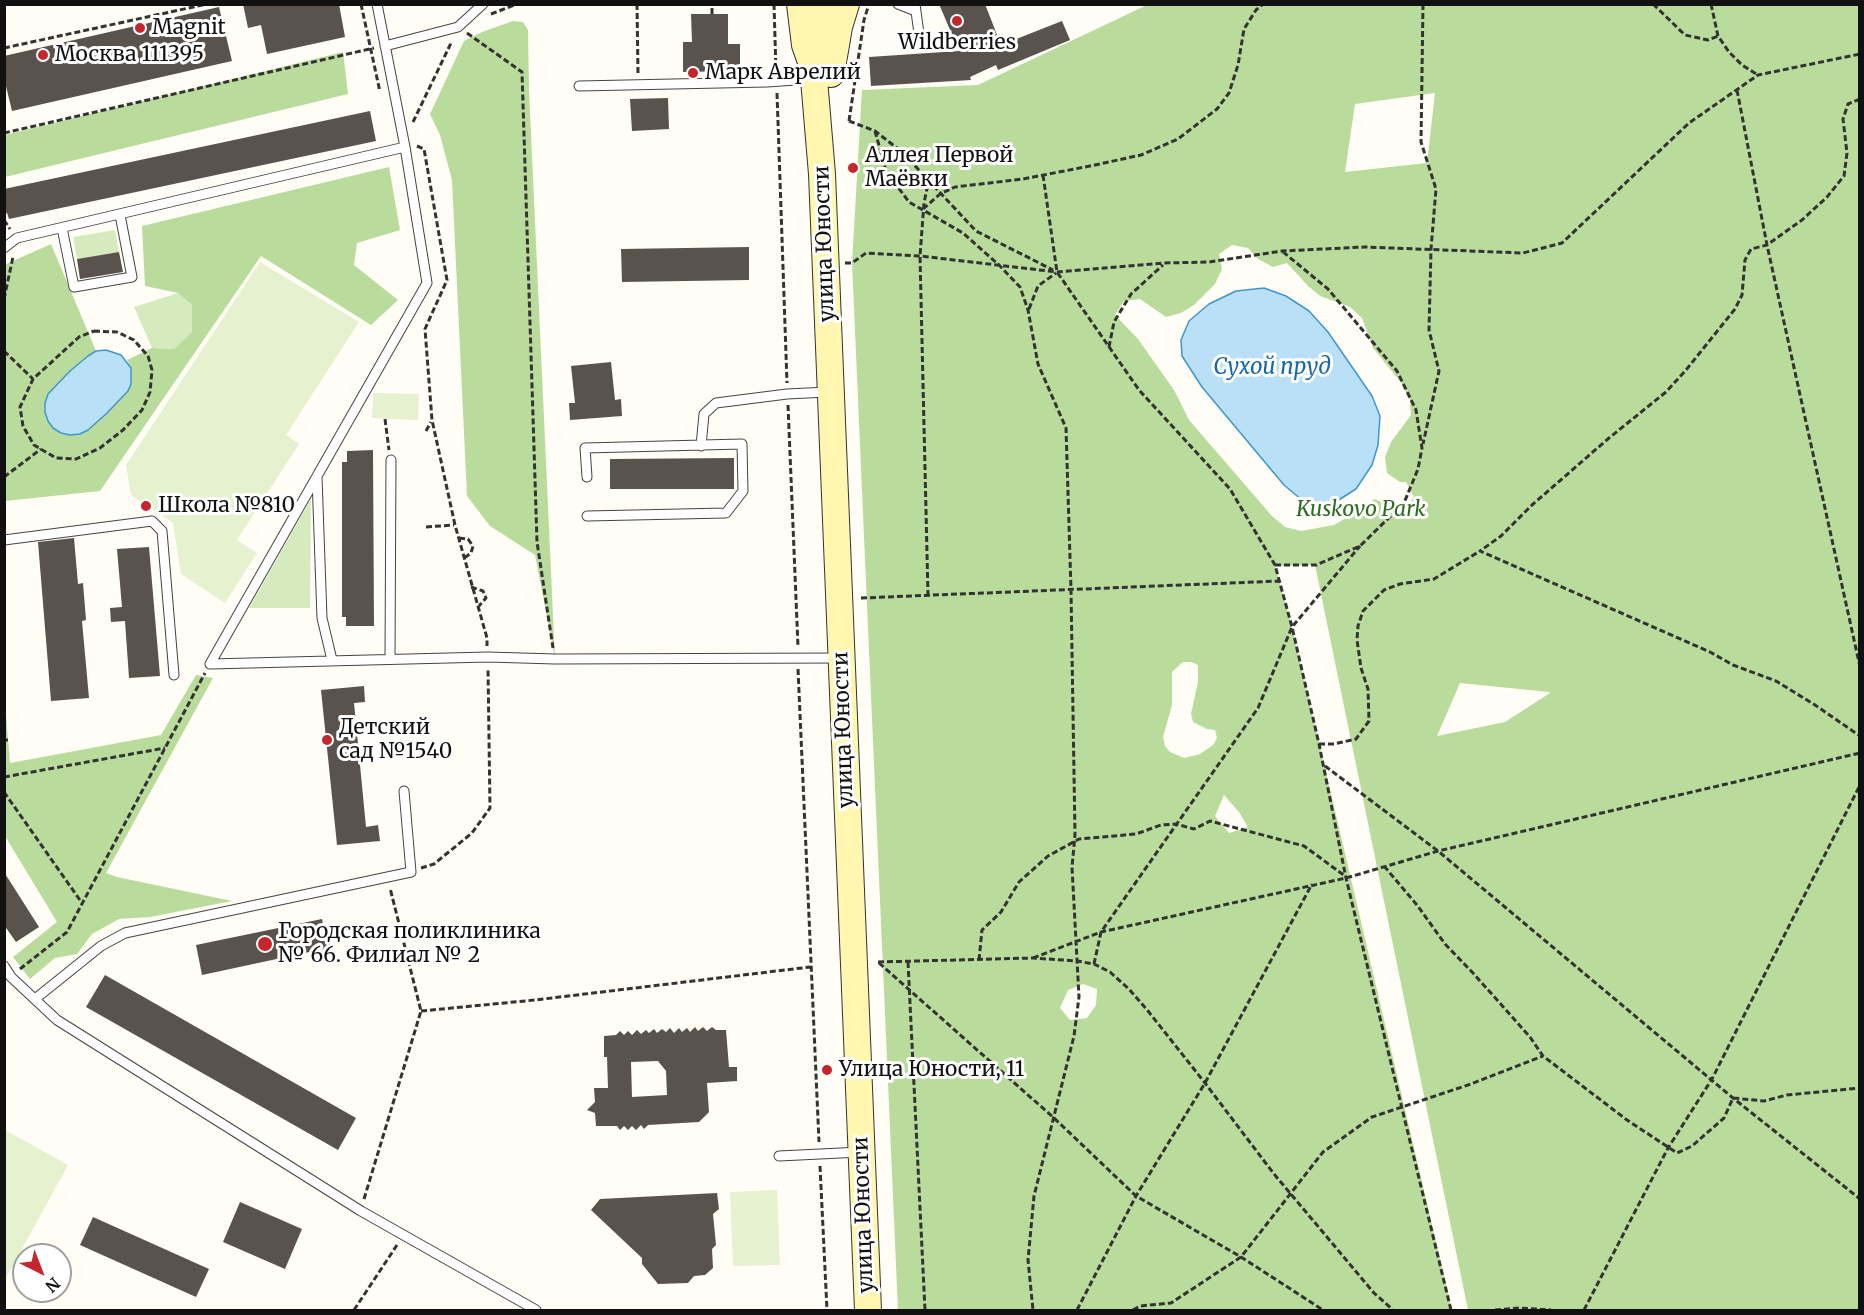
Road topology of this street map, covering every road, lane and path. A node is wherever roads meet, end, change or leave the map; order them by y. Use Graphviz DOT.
graph roads {
  1 [pos="207,4"];
  2 [pos="361,4"];
  3 [pos="377,4"];
  4 [pos="483,4"];
  5 [pos="637,4"];
  6 [pos="712,4"];
  7 [pos="774,4"];
  8 [pos="800,4"];
  9 [pos="823,4"];
  10 [pos="846,4"];
  11 [pos="859,4"];
  12 [pos="869,4"];
  13 [pos="898,4"];
  14 [pos="1263,4"];
  15 [pos="1423,4"];
  16 [pos="1653,4"];
  17 [pos="1711,4"];
  18 [pos="915,8"];
  19 [pos="712,14"];
  20 [pos="458,27"];
  21 [pos="1718,36"];
  22 [pos="920,41"];
  23 [pos="385,46"];
  24 [pos="4,48"];
  25 [pos="370,49"];
  26 [pos="1860,54"];
  27 [pos="820,69"];
  28 [pos="1758,75"];
  29 [pos="776,81"];
  30 [pos="639,83"];
  31 [pos="579,86"];
  32 [pos="1737,90"];
  33 [pos="380,92"];
  34 [pos="1860,99"];
  35 [pos="875,131"];
  36 [pos="4,133"];
  37 [pos="404,144"];
  38 [pos="1043,175"];
  39 [pos="929,179"];
  40 [pos="940,194"];
  41 [pos="923,209"];
  42 [pos="120,215"];
  43 [pos="62,228"];
  44 [pos="17,238"];
  45 [pos="1767,244"];
  46 [pos="4,248"];
  47 [pos="1431,249"];
  48 [pos="1282,251"];
  49 [pos="920,256"];
  50 [pos="845,263"];
  51 [pos="1164,263"];
  52 [pos="999,265"];
  53 [pos="1058,272"];
  54 [pos="4,299"];
  55 [pos="1028,310"];
  56 [pos="1109,347"];
  57 [pos="4,351"];
  58 [pos="33,380"];
  59 [pos="831,392"];
  60 [pos="787,394"];
  61 [pos="385,419"];
  62 [pos="432,420"];
  63 [pos="426,431"];
  64 [pos="701,446"];
  65 [pos="1422,448"];
  66 [pos="41,449"];
  67 [pos="391,460"];
  68 [pos="4,477"];
  69 [pos="316,477"];
  70 [pos="587,477"];
  71 [pos="586,516"];
  72 [pos="455,525"];
  73 [pos="426,526"];
  74 [pos="459,538"];
  75 [pos="4,540"];
  76 [pos="1360,546"];
  77 [pos="1480,551"];
  78 [pos="463,558"];
  79 [pos="1275,565"];
  80 [pos="1280,580"];
  81 [pos="471,587"];
  82 [pos="1071,590"];
  83 [pos="928,596"];
  84 [pos="861,598"];
  85 [pos="478,607"];
  86 [pos="1292,627"];
  87 [pos="488,657"];
  88 [pos="390,658"];
  89 [pos="842,658"];
  90 [pos="555,659"];
  91 [pos="798,659"];
  92 [pos="332,660"];
  93 [pos="210,663"];
  94 [pos="1860,667"];
  95 [pos="174,675"];
  96 [pos="1860,736"];
  97 [pos="1319,744"];
  98 [pos="165,748"];
  99 [pos="1860,753"];
  100 [pos="1324,765"];
  101 [pos="4,777"];
  102 [pos="1860,785"];
  103 [pos="404,790"];
  104 [pos="4,792"];
  105 [pos="1176,824"];
  106 [pos="1074,842"];
  107 [pos="1438,851"];
  108 [pos="1383,866"];
  109 [pos="411,872"];
  110 [pos="387,877"];
  111 [pos="1347,878"];
  112 [pos="1312,884"];
  113 [pos="82,903"];
  114 [pos="1101,932"];
  115 [pos="1076,942"];
  116 [pos="1033,958"];
  117 [pos="979,960"];
  118 [pos="1077,961"];
  119 [pos="908,962"];
  120 [pos="1094,964"];
  121 [pos="4,966"];
  122 [pos="810,967"];
  123 [pos="11,976"];
  124 [pos="909,991"];
  125 [pos="35,999"];
  126 [pos="422,1011"];
  127 [pos="1543,1056"];
  128 [pos="1712,1079"];
  129 [pos="1205,1083"];
  130 [pos="1860,1088"];
  131 [pos="1733,1098"];
  132 [pos="1402,1106"];
  133 [pos="1054,1118"];
  134 [pos="1668,1148"];
  135 [pos="861,1152"];
  136 [pos="819,1154"];
  137 [pos="779,1156"];
  138 [pos="1291,1194"];
  139 [pos="1136,1196"];
  140 [pos="1860,1199"];
  141 [pos="361,1210"];
  142 [pos="403,1236"];
  143 [pos="1241,1257"];
  144 [pos="354,1311"];
  145 [pos="536,1311"];
  146 [pos="827,1311"];
  147 [pos="868,1311"];
  148 [pos="925,1311"];
  149 [pos="1033,1311"];
  150 [pos="1077,1311"];
  151 [pos="1133,1311"];
  152 [pos="1323,1311"];
  153 [pos="1394,1311"];
  154 [pos="1451,1311"];
  155 [pos="1495,1311"];
  156 [pos="1551,1311"];
  157 [pos="1584,1311"];
  1 -- 24 [label="path"];
  2 -- 25 [label="path"];
  3 -- 23 [label="lane"];
  4 -- 20 [label="lane"];
  5 -- 30 [label="path"];
  6 -- 19 [label="path"];
  7 -- 29 [label="path"];
  8 -- 27 [label="main road"];
  9 -- 27 [label="main road, улица Юности"];
  10 -- 27 [label="main road, улица Юности"];
  11 -- 27 [label="main road"];
  12 -- 35 [label="path"];
  13 -- 18 [label="lane"];
  14 -- 38 [label="path"];
  15 -- 47 [label="path"];
  16 -- 21 [label="path"];
  17 -- 21 [label="path"];
  18 -- 22 [label="lane"];
  20 -- 23 [label="lane"];
  20 -- 37 [label="path"];
  20 -- 90 [label="path"];
  21 -- 28 [label="path"];
  23 -- 25 [label="path"];
  23 -- 37 [label="lane"];
  25 -- 33 [label="path"];
  25 -- 36 [label="path"];
  26 -- 28 [label="path"];
  27 -- 29 [label="lane"];
  27 -- 59 [label="main road, улица Юности"];
  28 -- 32 [label="path"];
  29 -- 30 [label="lane"];
  29 -- 60 [label="path"];
  30 -- 31 [label="lane"];
  32 -- 45 [label="path"];
  32 -- 47 [label="path"];
  34 -- 45 [label="path"];
  35 -- 39 [label="path"];
  35 -- 41 [label="path"];
  37 -- 42 [label="lane"];
  37 -- 62 [label="path"];
  37 -- 69 [label="lane"];
  38 -- 40 [label="path"];
  38 -- 53 [label="path"];
  39 -- 40 [label="path"];
  39 -- 41 [label="path"];
  40 -- 41 [label="path"];
  40 -- 53 [label="path"];
  41 -- 49 [label="path"];
  41 -- 52 [label="path"];
  42 -- 43 [label="lane"];
  42 -- 43 [label="lane"];
  43 -- 44 [label="lane"];
  44 -- 46 [label="lane"];
  44 -- 54 [label="path"];
  45 -- 77 [label="path"];
  45 -- 94 [label="path"];
  47 -- 48 [label="path"];
  47 -- 65 [label="path"];
  48 -- 51 [label="path"];
  48 -- 65 [label="path"];
  49 -- 50 [label="path"];
  49 -- 52 [label="path"];
  49 -- 83 [label="path"];
  51 -- 53 [label="path"];
  51 -- 56 [label="path"];
  52 -- 53 [label="path"];
  52 -- 55 [label="path"];
  53 -- 55 [label="path"];
  53 -- 56 [label="path"];
  55 -- 82 [label="path"];
  56 -- 79 [label="path"];
  57 -- 58 [label="path"];
  58 -- 66 [label="path"];
  58 -- 66 [label="path"];
  59 -- 60 [label="lane"];
  59 -- 89 [label="main road, улица Юности"];
  60 -- 64 [label="lane"];
  60 -- 91 [label="path"];
  61 -- 67 [label="path"];
  62 -- 63 [label="path"];
  62 -- 72 [label="path"];
  64 -- 70 [label="lane"];
  64 -- 71 [label="lane"];
  65 -- 76 [label="path"];
  66 -- 68 [label="path"];
  67 -- 88 [label="lane"];
  69 -- 92 [label="lane"];
  69 -- 93 [label="lane"];
  72 -- 73 [label="path"];
  72 -- 74 [label="path"];
  74 -- 78 [label="path"];
  74 -- 78 [label="path"];
  75 -- 95 [label="lane"];
  76 -- 79 [label="path"];
  76 -- 86 [label="path"];
  77 -- 96 [label="path"];
  77 -- 97 [label="path"];
  78 -- 81 [label="path"];
  79 -- 80 [label="path"];
  80 -- 82 [label="path"];
  80 -- 86 [label="path"];
  81 -- 85 [label="path"];
  81 -- 85 [label="path"];
  82 -- 83 [label="path"];
  82 -- 106 [label="path"];
  83 -- 84 [label="path"];
  85 -- 87 [label="path"];
  86 -- 97 [label="path"];
  86 -- 105 [label="path"];
  87 -- 88 [label="lane"];
  87 -- 90 [label="lane"];
  87 -- 109 [label="path"];
  88 -- 92 [label="lane"];
  89 -- 91 [label="lane"];
  89 -- 135 [label="main road, улица Юности"];
  90 -- 91 [label="lane"];
  91 -- 122 [label="path"];
  92 -- 93 [label="lane"];
  93 -- 98 [label="path"];
  97 -- 100 [label="path"];
  98 -- 101 [label="path"];
  98 -- 113 [label="path"];
  99 -- 107 [label="path"];
  100 -- 107 [label="path"];
  100 -- 111 [label="path"];
  102 -- 128 [label="path"];
  103 -- 109 [label="lane"];
  104 -- 113 [label="path"];
  105 -- 106 [label="path"];
  105 -- 111 [label="path"];
  105 -- 114 [label="path"];
  106 -- 115 [label="path"];
  106 -- 117 [label="path"];
  107 -- 108 [label="path"];
  107 -- 128 [label="path"];
  108 -- 111 [label="path"];
  108 -- 127 [label="path"];
  109 -- 110 [label="lane"];
  110 -- 125 [label="lane"];
  110 -- 126 [label="path"];
  111 -- 112 [label="path"];
  111 -- 132 [label="path"];
  112 -- 114 [label="path"];
  112 -- 129 [label="path"];
  113 -- 123 [label="path"];
  114 -- 115 [label="path"];
  114 -- 120 [label="path"];
  115 -- 116 [label="path"];
  115 -- 118 [label="path"];
  116 -- 117 [label="path"];
  116 -- 118 [label="path"];
  117 -- 119 [label="path"];
  118 -- 120 [label="path"];
  118 -- 133 [label="path"];
  119 -- 124 [label="path"];
  119 -- 124 [label="path"];
  120 -- 129 [label="path"];
  121 -- 123 [label="lane"];
  122 -- 126 [label="path"];
  122 -- 136 [label="path"];
  123 -- 125 [label="lane"];
  124 -- 133 [label="path"];
  124 -- 148 [label="path"];
  125 -- 141 [label="lane"];
  126 -- 141 [label="path"];
  127 -- 132 [label="path"];
  127 -- 134 [label="path"];
  128 -- 131 [label="path"];
  128 -- 134 [label="path"];
  129 -- 138 [label="path"];
  129 -- 139 [label="path"];
  130 -- 131 [label="path"];
  131 -- 134 [label="path"];
  131 -- 140 [label="path"];
  132 -- 138 [label="path"];
  132 -- 154 [label="path"];
  133 -- 139 [label="path"];
  133 -- 149 [label="path"];
  134 -- 157 [label="path"];
  135 -- 136 [label="lane"];
  135 -- 147 [label="main road, улица Юности"];
  136 -- 137 [label="lane"];
  136 -- 146 [label="path"];
  138 -- 143 [label="path"];
  138 -- 153 [label="path"];
  139 -- 143 [label="path"];
  139 -- 150 [label="path"];
  141 -- 142 [label="lane"];
  142 -- 144 [label="path"];
  142 -- 145 [label="lane"];
  143 -- 151 [label="path"];
  143 -- 152 [label="path"];
  155 -- 156 [label="path"];
}
